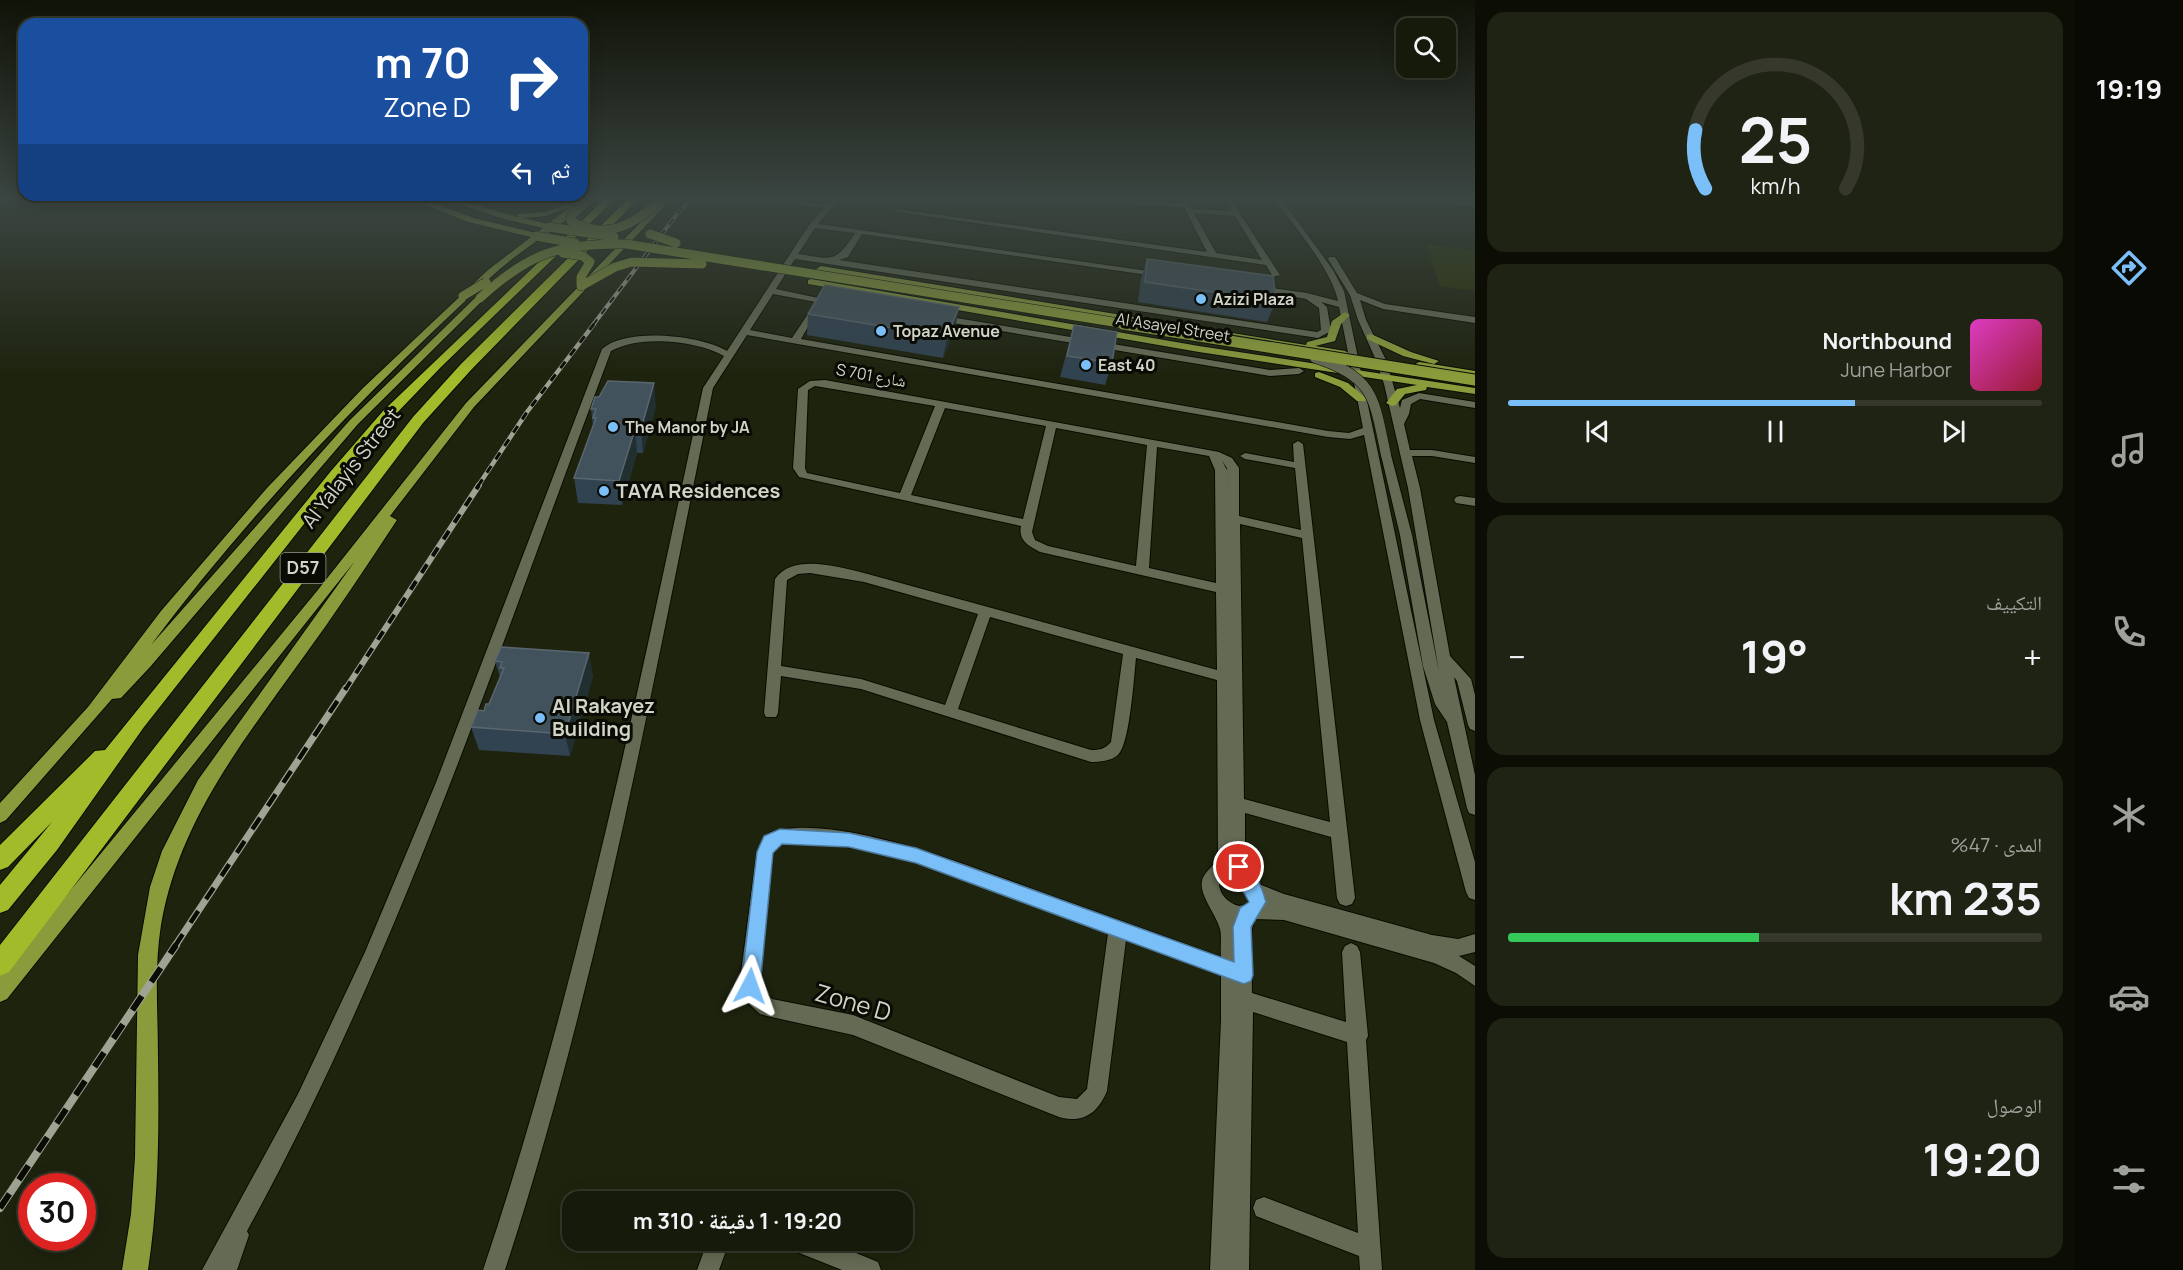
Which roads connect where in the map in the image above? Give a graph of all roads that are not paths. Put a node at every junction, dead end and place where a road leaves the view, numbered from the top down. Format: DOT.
graph roads {
  1 [pos="503,256"];
  2 [pos="511,256"];
  3 [pos="522,256"];
  4 [pos="539,256"];
  5 [pos="550,256"];
  6 [pos="576,256"];
  7 [pos="581,256"];
  8 [pos="611,256"];
  9 [pos="656,256"];
  10 [pos="708,256"];
  11 [pos="749,256"];
  12 [pos="794,256"];
  13 [pos="842,256"];
  14 [pos="846,256"];
  15 [pos="1033,256"];
  16 [pos="1215,256"];
  17 [pos="1263,256"];
  18 [pos="1319,256"];
  19 [pos="1330,256"];
  20 [pos="704,264"];
  21 [pos="1268,264"];
  22 [pos="825,265"];
  23 [pos="852,265"];
  24 [pos="491,272"];
  25 [pos="1276,275"];
  26 [pos="1169,276"];
  27 [pos="581,286"];
  28 [pos="1246,287"];
  29 [pos="770,291"];
  30 [pos="1340,291"];
  31 [pos="1292,293"];
  32 [pos="463,296"];
  33 [pos="1307,296"];
  34 [pos="1354,296"];
  35 [pos="820,300"];
  36 [pos="843,303"];
  37 [pos="1105,303"];
  38 [pos="1383,306"];
  39 [pos="1344,311"];
  40 [pos="1358,311"];
  41 [pos="926,316"];
  42 [pos="1475,320"];
  43 [pos="1154,322"];
  44 [pos="744,332"];
  45 [pos="1206,336"];
  46 [pos="1371,337"];
  47 [pos="795,341"];
  48 [pos="1289,344"];
  49 [pos="1199,349"];
  50 [pos="728,356"];
  51 [pos="1381,360"];
  52 [pos="1353,364"];
  53 [pos="1475,368"];
  54 [pos="1299,371"];
  55 [pos="1475,374"];
  56 [pos="1387,378"];
  57 [pos="1475,380"];
  58 [pos="1458,389"];
  59 [pos="1475,391"];
  60 [pos="1362,399"];
  61 [pos="1392,403"];
  62 [pos="941,404"];
  63 [pos="1475,405"];
  64 [pos="1052,424"];
  65 [pos="1398,425"];
  66 [pos="1369,429"];
  67 [pos="1152,443"];
  68 [pos="1298,444"];
  69 [pos="1403,447"];
  70 [pos="1245,456"];
  71 [pos="1475,460"];
  72 [pos="1300,466"];
  73 [pos="417,470"];
  74 [pos="904,498"];
  75 [pos="1460,500"];
  76 [pos="1475,502"];
  77 [pos="1227,518"];
  78 [pos="1028,524"];
  79 [pos="1308,535"];
  80 [pos="1142,572"];
  81 [pos="1227,591"];
  82 [pos="986,611"];
  83 [pos="1130,651"];
  84 [pos="1443,657"];
  85 [pos="774,670"];
  86 [pos="1229,678"];
  87 [pos="94,711"];
  88 [pos="950,712"];
  89 [pos="771,713"];
  90 [pos="137,722"];
  91 [pos="1455,724"];
  92 [pos="1475,725"];
  93 [pos="1236,804"];
  94 [pos="1475,808"];
  95 [pos="0,815"];
  96 [pos="1339,832"];
  97 [pos="0,860"];
  98 [pos="1219,873"];
  99 [pos="1250,885"];
  100 [pos="1475,892"];
  101 [pos="1346,898"];
  102 [pos="0,902"];
  103 [pos="1221,907"];
  104 [pos="1250,912"];
  105 [pos="1118,929"];
  106 [pos="1475,943"];
  107 [pos="1351,952"];
  108 [pos="0,964"];
  109 [pos="1238,973"];
  110 [pos="1475,977"];
  111 [pos="0,992"];
  112 [pos="1245,1000"];
  113 [pos="1358,1036"];
  114 [pos="1264,1208"];
  115 [pos="241,1220"];
  116 [pos="715,1251"];
  117 [pos="822,1251"];
  118 [pos="1370,1259"];
  119 [pos="135,1270"];
  120 [pos="213,1270"];
  121 [pos="226,1270"];
  122 [pos="494,1270"];
  123 [pos="708,1270"];
  124 [pos="870,1270"];
  125 [pos="1221,1270"];
  126 [pos="1238,1270"];
  1 -- 24 [label="main road"];
  2 -- 24 [label="main road"];
  3 -- 32 [label="main road, bridge"];
  4 -- 87 [label="main road, bridge"];
  5 -- 90 [label="highway, Al Yalayis Street / D57"];
  6 -- 108 [label="highway, Al Yalayis Street / D57"];
  7 -- 27 [label="main road, bridge"];
  8 -- 27 [label="main road, bridge"];
  9 -- 20 [label="main road, Al Asayel Street, bridge"];
  10 -- 45 [label="main road, bridge"];
  11 -- 22 [label="main road, Al Asayel Street"];
  12 -- 22 [label="street"];
  12 -- 29 [label="street"];
  13 -- 22 [label="street"];
  14 -- 23 [label="street"];
  15 -- 26 [label="street"];
  16 -- 21 [label="street"];
  17 -- 21 [label="street"];
  18 -- 30 [label="street"];
  19 -- 34 [label="street"];
  20 -- 27 [label="main road, bridge"];
  20 -- 49 [label="main road, Al Asayel Street"];
  21 -- 25 [label="street"];
  22 -- 23 [label="street"];
  22 -- 43 [label="main road, Al Asayel Street"];
  23 -- 37 [label="street"];
  24 -- 32 [label="main road, bridge"];
  27 -- 73 [label="main road"];
  28 -- 31 [label="street"];
  29 -- 35 [label="street"];
  29 -- 44 [label="street"];
  30 -- 31 [label="street"];
  30 -- 39 [label="street"];
  31 -- 33 [label="street"];
  32 -- 87 [label="main road"];
  33 -- 37 [label="street"];
  33 -- 39 [label="street"];
  34 -- 38 [label="street"];
  34 -- 40 [label="street"];
  35 -- 36 [label="street"];
  35 -- 47 [label="street"];
  37 -- 43 [label="main road"];
  38 -- 40 [label="street"];
  38 -- 42 [label="street"];
  39 -- 48 [label="main road"];
  39 -- 52 [label="street"];
  40 -- 46 [label="street"];
  41 -- 54 [label="street"];
  43 -- 48 [label="main road, Al Asayel Street"];
  44 -- 47 [label="street"];
  44 -- 50 [label="street"];
  45 -- 57 [label="main road, bridge"];
  45 -- 91 [label="street, bridge"];
  46 -- 51 [label="street"];
  46 -- 53 [label="main road"];
  47 -- 66 [label="street"];
  48 -- 52 [label="main road, Al Asayel Street"];
  49 -- 52 [label="main road, Al Asayel Street"];
  49 -- 54 [label="main road"];
  50 -- 115 [label="street"];
  50 -- 122 [label="street"];
  51 -- 52 [label="main road"];
  51 -- 55 [label="main road"];
  51 -- 56 [label="street"];
  52 -- 56 [label="main road, Al Asayel Street"];
  52 -- 60 [label="street"];
  54 -- 60 [label="main road"];
  56 -- 58 [label="main road, Al Asayel Street"];
  56 -- 61 [label="street"];
  58 -- 59 [label="main road, Al Asayel Street"];
  58 -- 61 [label="main road"];
  60 -- 66 [label="street"];
  61 -- 65 [label="street"];
  62 -- 64 [label="street, S 701 شارع"];
  62 -- 74 [label="street"];
  62 -- 74 [label="street, S 701 شارع"];
  63 -- 65 [label="street"];
  64 -- 67 [label="street, S 701 شارع"];
  64 -- 78 [label="street"];
  65 -- 69 [label="street"];
  66 -- 100 [label="street"];
  67 -- 77 [label="street, S 701 شارع"];
  67 -- 80 [label="street"];
  68 -- 72 [label="street"];
  69 -- 71 [label="street"];
  69 -- 84 [label="street"];
  70 -- 72 [label="street"];
  72 -- 79 [label="street"];
  73 -- 111 [label="main road"];
  73 -- 119 [label="main road"];
  74 -- 78 [label="street, S 701 شارع"];
  75 -- 76 [label="street"];
  77 -- 79 [label="street"];
  77 -- 81 [label="street"];
  78 -- 80 [label="street"];
  79 -- 96 [label="street"];
  80 -- 81 [label="street"];
  81 -- 86 [label="street"];
  82 -- 83 [label="street"];
  82 -- 85 [label="street"];
  82 -- 88 [label="street"];
  83 -- 86 [label="street"];
  83 -- 88 [label="street"];
  84 -- 91 [label="street"];
  84 -- 92 [label="street"];
  85 -- 88 [label="street"];
  85 -- 89 [label="street"];
  86 -- 93 [label="street"];
  86 -- 98 [label="street"];
  87 -- 95 [label="main road"];
  90 -- 97 [label="highway"];
  90 -- 102 [label="highway, Al Yalayis Street / D57"];
  91 -- 94 [label="street"];
  93 -- 96 [label="street"];
  93 -- 99 [label="street"];
  96 -- 101 [label="street"];
  98 -- 99 [label="street"];
  98 -- 103 [label="street"];
  99 -- 104 [label="street"];
  99 -- 106 [label="street"];
  103 -- 104 [label="street"];
  103 -- 109 [label="street"];
  104 -- 109 [label="street"];
  104 -- 110 [label="street"];
  105 -- 105 [label="street, Zone D"];
  105 -- 109 [label="street, Zone D"];
  107 -- 113 [label="street"];
  109 -- 112 [label="street"];
  109 -- 125 [label="street"];
  112 -- 113 [label="street"];
  112 -- 126 [label="street"];
  113 -- 118 [label="street"];
  114 -- 118 [label="street"];
  115 -- 120 [label="street"];
  115 -- 121 [label="street"];
  116 -- 123 [label="street"];
  117 -- 124 [label="street"];
}
